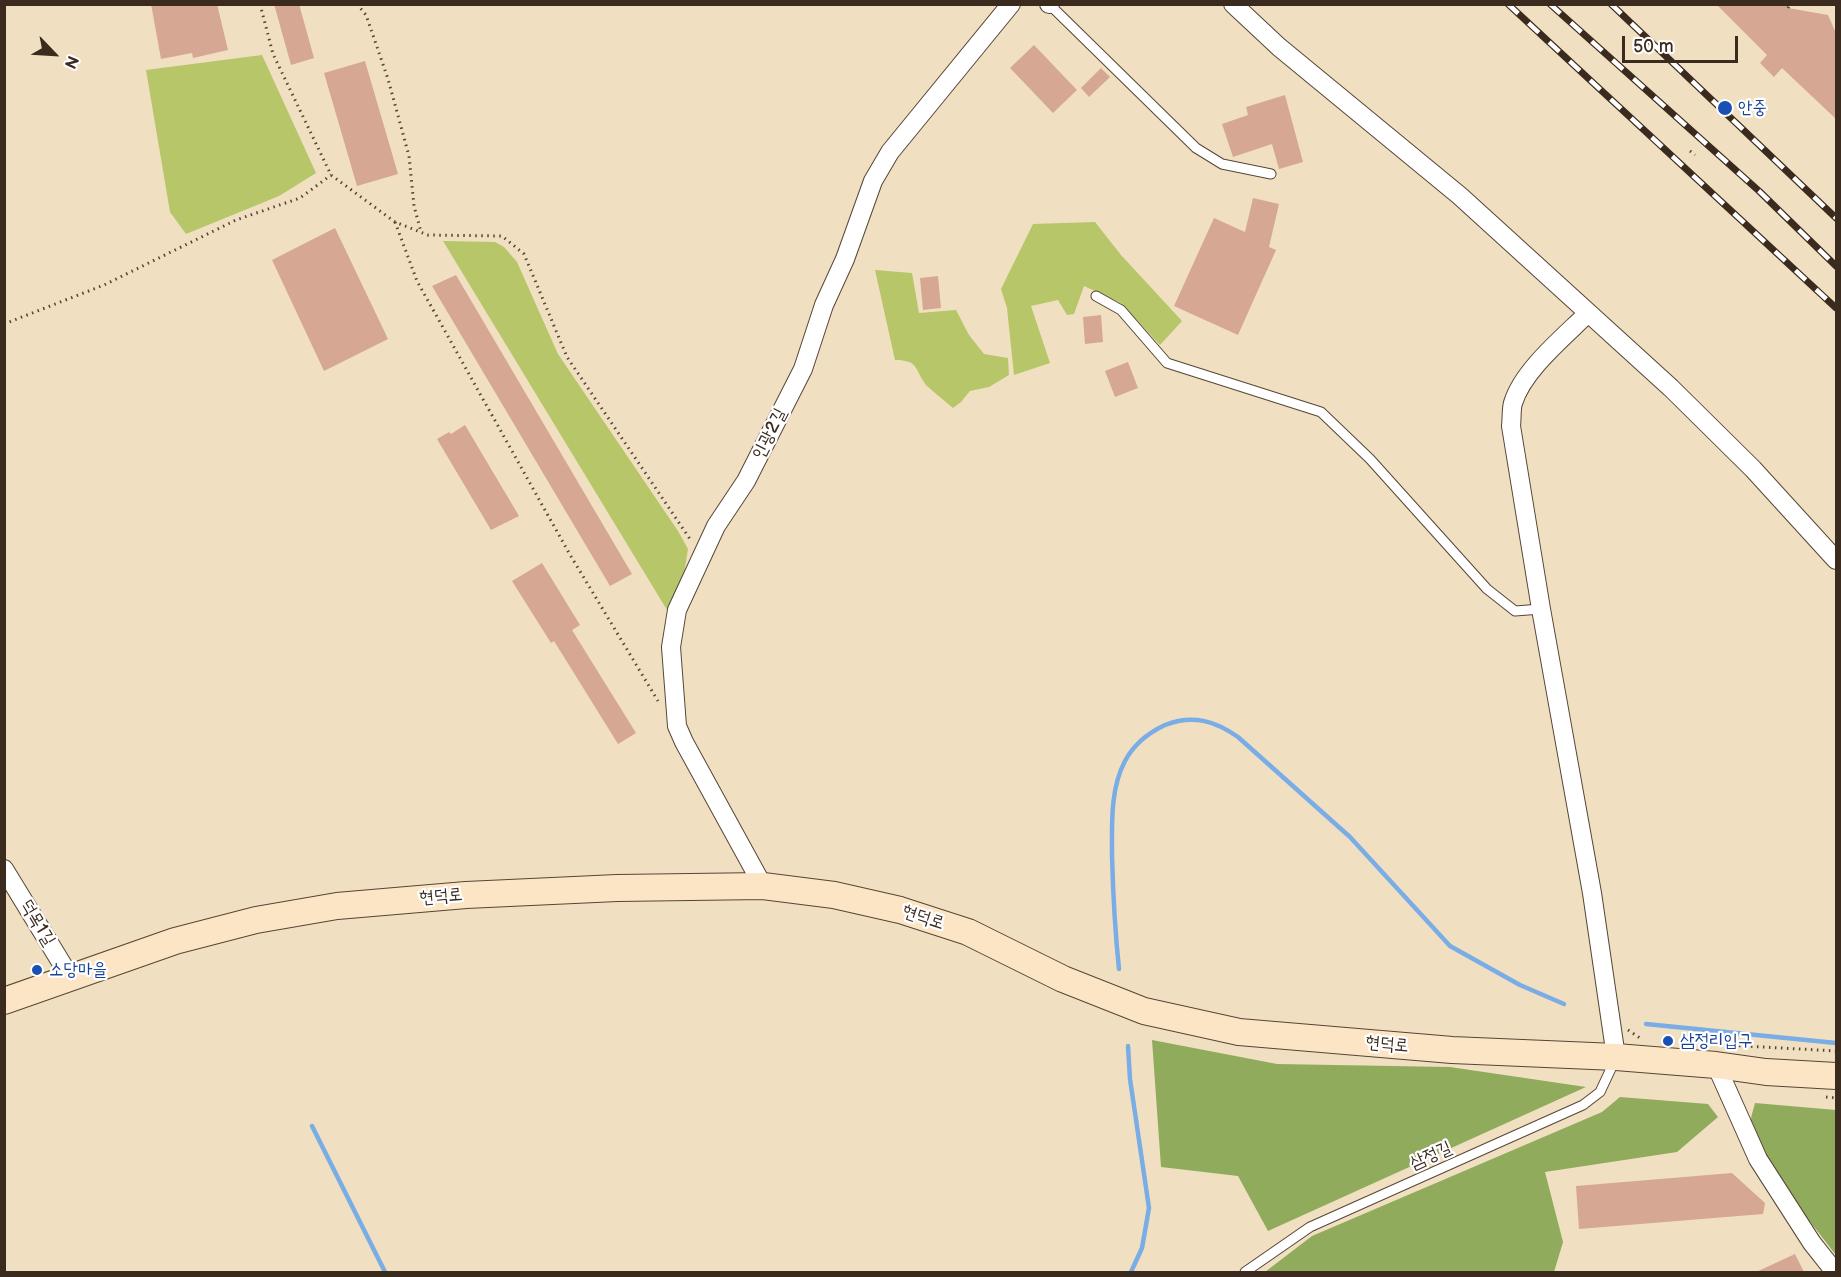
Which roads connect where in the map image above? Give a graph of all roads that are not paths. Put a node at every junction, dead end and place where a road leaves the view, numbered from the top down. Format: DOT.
graph roads {
  1 [pos="1011,4"];
  2 [pos="1233,4"];
  3 [pos="1050,5"];
  4 [pos="1271,174"];
  5 [pos="1096,296"];
  6 [pos="1588,313"];
  7 [pos="1836,560"];
  8 [pos="1541,609"];
  9 [pos="4,869"];
  10 [pos="763,886"];
  11 [pos="70,976"];
  12 [pos="4,1000"];
  13 [pos="1721,1055"];
  14 [pos="1616,1057"];
  15 [pos="1836,1076"];
  16 [pos="1245,1272"];
  17 [pos="1835,1272"];
  1 -- 10 [label="street, 인광2길"];
  2 -- 6 [label="street"];
  3 -- 4 [label="lane"];
  5 -- 8 [label="lane"];
  6 -- 7 [label="street"];
  6 -- 8 [label="street"];
  8 -- 14 [label="street"];
  9 -- 11 [label="street, 덕목1길"];
  10 -- 11 [label="main road, 현덕로"];
  10 -- 14 [label="main road, 현덕로"];
  11 -- 12 [label="main road, 현덕로"];
  13 -- 14 [label="main road, 현덕로"];
  13 -- 15 [label="main road, 현덕로"];
  13 -- 17 [label="street"];
  14 -- 16 [label="lane, 삼정길"];
}
